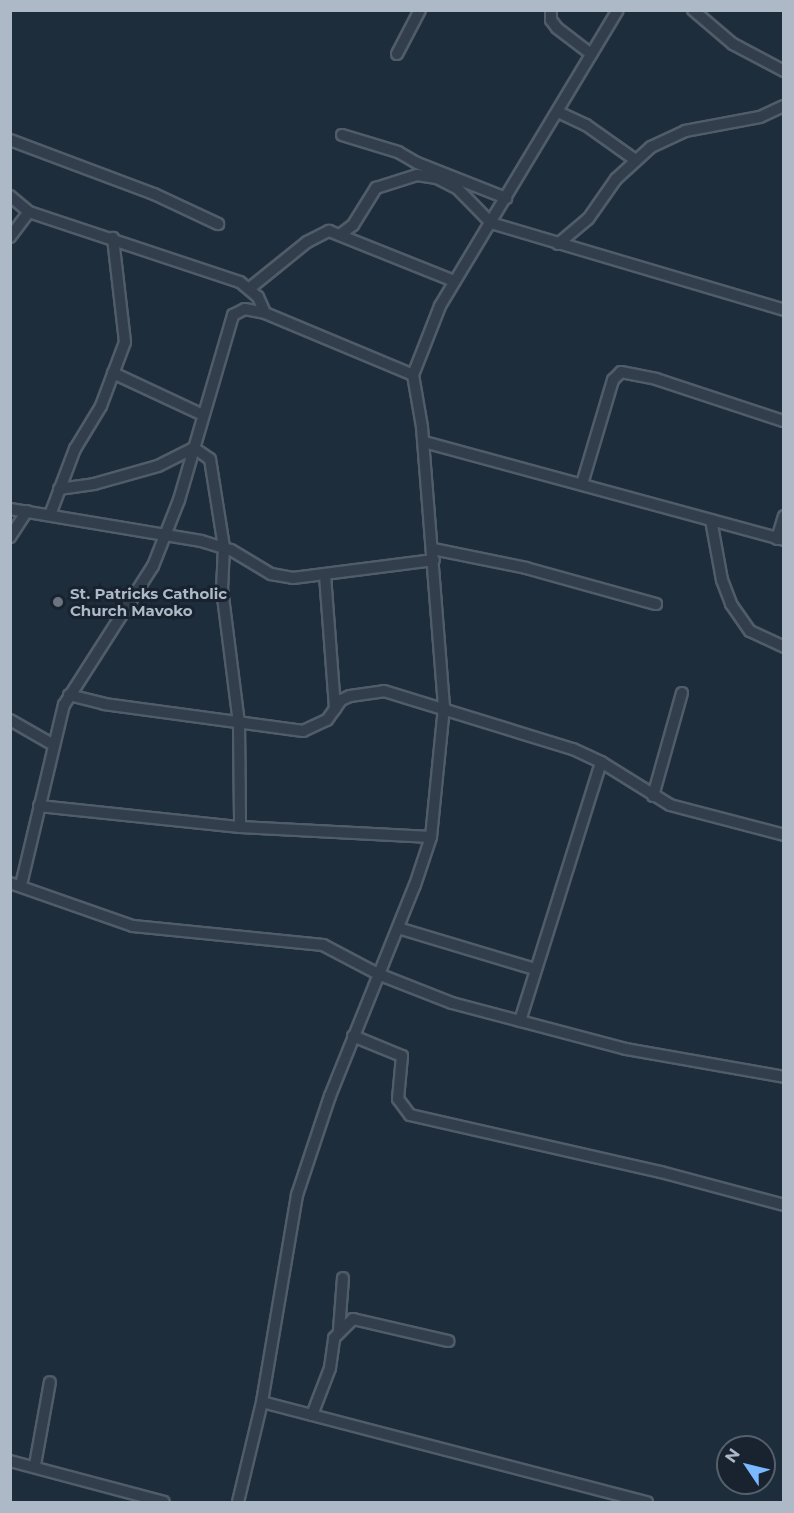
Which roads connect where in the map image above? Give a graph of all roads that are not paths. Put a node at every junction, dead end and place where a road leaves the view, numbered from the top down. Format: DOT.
graph roads {
  1 [pos="420,10"];
  2 [pos="551,10"];
  3 [pos="618,10"];
  4 [pos="693,10"];
  5 [pos="397,54"];
  6 [pos="591,54"];
  7 [pos="783,71"];
  8 [pos="783,106"];
  9 [pos="558,112"];
  10 [pos="342,135"];
  11 [pos="10,140"];
  12 [pos="634,159"];
  13 [pos="10,196"];
  14 [pos="506,198"];
  15 [pos="29,212"];
  16 [pos="491,223"];
  17 [pos="218,224"];
  18 [pos="340,234"];
  19 [pos="10,237"];
  20 [pos="113,238"];
  21 [pos="558,244"];
  22 [pos="454,281"];
  23 [pos="250,288"];
  24 [pos="783,310"];
  25 [pos="265,313"];
  26 [pos="113,373"];
  27 [pos="413,375"];
  28 [pos="783,408"];
  29 [pos="203,415"];
  30 [pos="783,421"];
  31 [pos="424,442"];
  32 [pos="194,448"];
  33 [pos="582,484"];
  34 [pos="59,489"];
  35 [pos="10,509"];
  36 [pos="27,511"];
  37 [pos="50,515"];
  38 [pos="783,516"];
  39 [pos="711,520"];
  40 [pos="162,534"];
  41 [pos="10,537"];
  42 [pos="780,539"];
  43 [pos="224,547"];
  44 [pos="433,549"];
  45 [pos="434,560"];
  46 [pos="325,575"];
  47 [pos="656,603"];
  48 [pos="783,646"];
  49 [pos="682,693"];
  50 [pos="69,695"];
  51 [pos="444,707"];
  52 [pos="335,709"];
  53 [pos="10,720"];
  54 [pos="239,723"];
  55 [pos="52,744"];
  56 [pos="601,762"];
  57 [pos="653,796"];
  58 [pos="39,806"];
  59 [pos="240,827"];
  60 [pos="783,835"];
  61 [pos="431,837"];
  62 [pos="16,884"];
  63 [pos="398,928"];
  64 [pos="535,969"];
  65 [pos="378,974"];
  66 [pos="519,1021"];
  67 [pos="353,1036"];
  68 [pos="783,1077"];
  69 [pos="783,1205"];
  70 [pos="343,1278"];
  71 [pos="339,1330"];
  72 [pos="448,1341"];
  73 [pos="50,1382"];
  74 [pos="262,1402"];
  75 [pos="312,1415"];
  76 [pos="10,1461"];
  77 [pos="35,1465"];
  78 [pos="164,1503"];
  79 [pos="238,1503"];
  80 [pos="647,1503"];
  1 -- 5 [label="street"];
  2 -- 6 [label="street"];
  3 -- 6 [label="street"];
  4 -- 7 [label="street"];
  6 -- 9 [label="street"];
  8 -- 12 [label="street"];
  9 -- 12 [label="street"];
  9 -- 14 [label="street"];
  10 -- 14 [label="street"];
  11 -- 17 [label="street"];
  12 -- 21 [label="street"];
  13 -- 15 [label="street"];
  14 -- 16 [label="street"];
  15 -- 19 [label="street"];
  15 -- 20 [label="street"];
  16 -- 18 [label="street"];
  16 -- 21 [label="street"];
  16 -- 22 [label="street"];
  18 -- 22 [label="street"];
  18 -- 23 [label="street"];
  20 -- 23 [label="street"];
  20 -- 26 [label="street"];
  21 -- 24 [label="street"];
  22 -- 27 [label="street"];
  23 -- 25 [label="street"];
  25 -- 27 [label="street"];
  25 -- 29 [label="street"];
  26 -- 29 [label="street"];
  26 -- 34 [label="street"];
  27 -- 31 [label="street"];
  28 -- 30 [label="street"];
  29 -- 32 [label="street"];
  30 -- 33 [label="street"];
  31 -- 33 [label="street"];
  31 -- 44 [label="street"];
  32 -- 34 [label="street"];
  32 -- 40 [label="street"];
  32 -- 43 [label="street"];
  33 -- 39 [label="street"];
  34 -- 37 [label="street"];
  35 -- 36 [label="street"];
  36 -- 37 [label="street"];
  36 -- 41 [label="street"];
  37 -- 40 [label="street"];
  38 -- 42 [label="street"];
  39 -- 42 [label="street"];
  39 -- 48 [label="street"];
  40 -- 43 [label="street"];
  40 -- 50 [label="street"];
  43 -- 46 [label="street"];
  43 -- 54 [label="street"];
  44 -- 45 [label="street"];
  44 -- 47 [label="street"];
  45 -- 46 [label="street"];
  45 -- 51 [label="street"];
  46 -- 52 [label="street"];
  49 -- 57 [label="street"];
  50 -- 54 [label="street"];
  50 -- 55 [label="street"];
  51 -- 52 [label="street"];
  51 -- 56 [label="street"];
  51 -- 61 [label="street"];
  52 -- 54 [label="street"];
  53 -- 55 [label="street"];
  54 -- 59 [label="street"];
  55 -- 58 [label="street"];
  56 -- 57 [label="street"];
  56 -- 64 [label="street"];
  57 -- 60 [label="street"];
  58 -- 59 [label="street"];
  58 -- 62 [label="street"];
  59 -- 61 [label="street"];
  61 -- 63 [label="street"];
  62 -- 65 [label="street"];
  63 -- 64 [label="street"];
  63 -- 65 [label="street"];
  64 -- 66 [label="street"];
  65 -- 66 [label="street"];
  65 -- 67 [label="street"];
  66 -- 68 [label="street"];
  67 -- 69 [label="street"];
  67 -- 74 [label="street"];
  70 -- 71 [label="street"];
  71 -- 72 [label="street"];
  71 -- 75 [label="street"];
  73 -- 77 [label="street"];
  74 -- 75 [label="street"];
  74 -- 79 [label="street"];
  75 -- 80 [label="street"];
  76 -- 77 [label="street"];
  77 -- 78 [label="street"];
}
